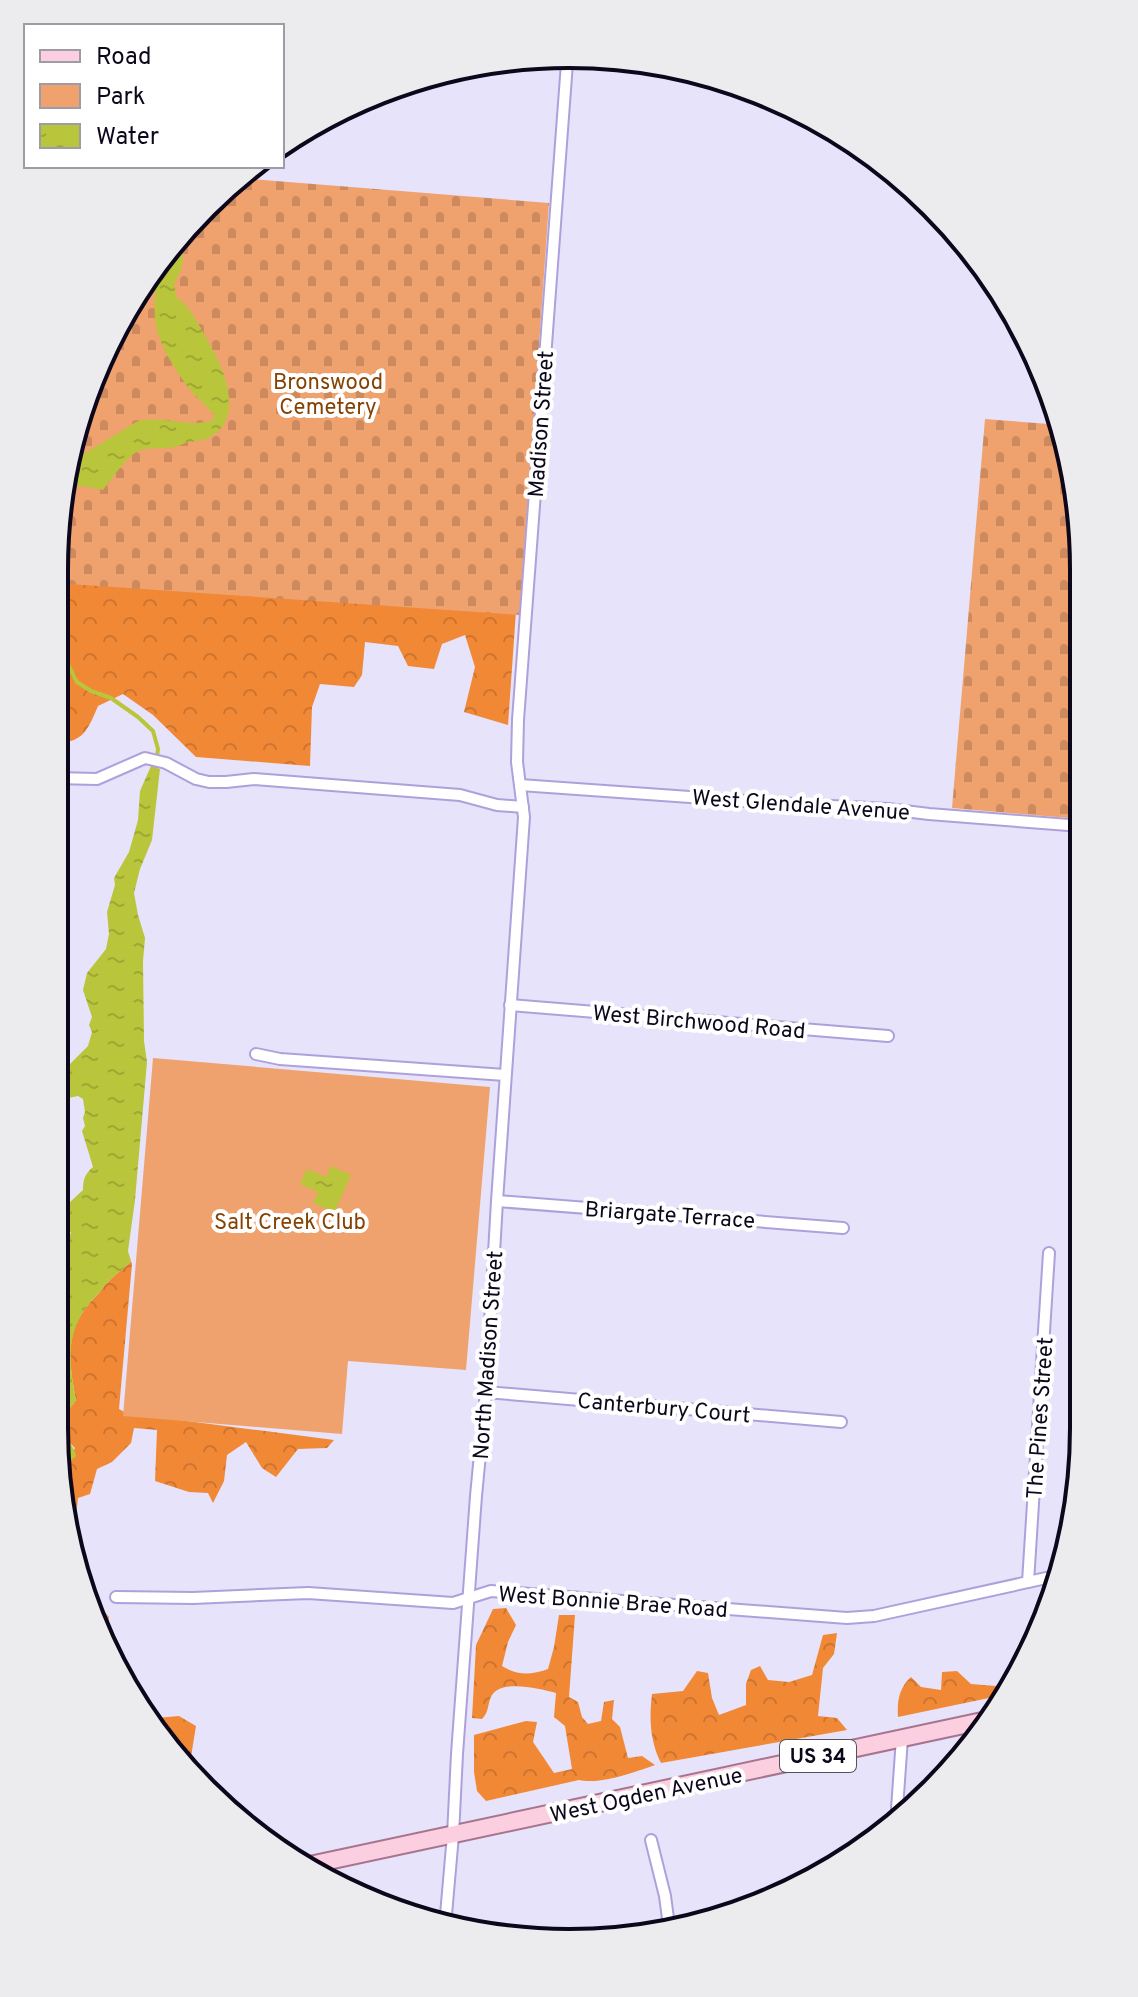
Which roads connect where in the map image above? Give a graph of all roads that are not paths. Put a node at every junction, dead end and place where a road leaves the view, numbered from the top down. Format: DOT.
graph roads {
  1 [pos="567,68"];
  2 [pos="68,778"];
  3 [pos="520,785"];
  4 [pos="523,807"];
  5 [pos="1070,825"];
  6 [pos="510,1005"];
  7 [pos="888,1036"];
  8 [pos="256,1054"];
  9 [pos="505,1075"];
  10 [pos="497,1201"];
  11 [pos="843,1228"];
  12 [pos="1049,1253"];
  13 [pos="486,1392"];
  14 [pos="841,1422"];
  15 [pos="1047,1578"];
  16 [pos="1028,1582"];
  17 [pos="116,1597"];
  18 [pos="469,1599"];
  19 [pos="974,1723"];
  20 [pos="902,1738"];
  21 [pos="897,1806"];
  22 [pos="453,1835"];
  23 [pos="651,1840"];
  24 [pos="320,1863"];
  25 [pos="446,1914"];
  26 [pos="668,1919"];
  1 -- 3 [label="street, Madison Street"];
  2 -- 4 [label="street"];
  3 -- 4 [label="street, North Madison Street"];
  3 -- 5 [label="street, West Glendale Avenue"];
  4 -- 6 [label="street, North Madison Street"];
  6 -- 7 [label="street, West Birchwood Road"];
  6 -- 9 [label="street, North Madison Street"];
  8 -- 9 [label="street"];
  9 -- 10 [label="street, North Madison Street"];
  10 -- 11 [label="street, Briargate Terrace"];
  10 -- 13 [label="street, North Madison Street"];
  12 -- 16 [label="street, The Pines Street"];
  13 -- 14 [label="street, Canterbury Court"];
  13 -- 18 [label="street, North Madison Street"];
  15 -- 16 [label="street, West Bonnie Brae Road"];
  16 -- 18 [label="street, West Bonnie Brae Road"];
  17 -- 18 [label="street, West Bonnie Brae Road"];
  18 -- 22 [label="street, North Madison Street"];
  19 -- 20 [label="main road, West Ogden Avenue / US 34"];
  20 -- 21 [label="street"];
  20 -- 22 [label="main road, West Ogden Avenue / US 34"];
  22 -- 24 [label="main road, West Ogden Avenue / US 34"];
  22 -- 25 [label="street, North Madison Street"];
  23 -- 26 [label="street"];
}
